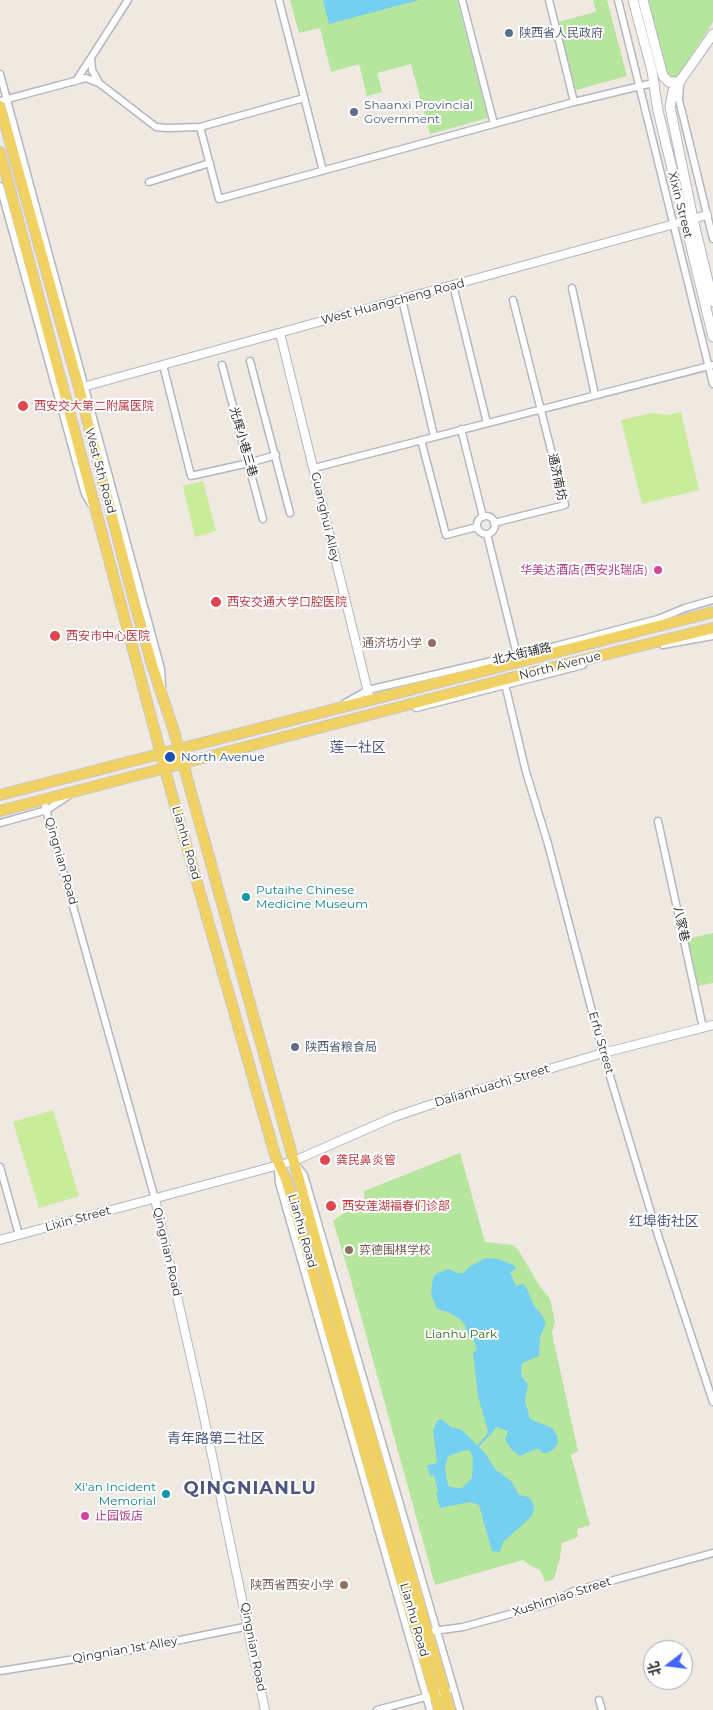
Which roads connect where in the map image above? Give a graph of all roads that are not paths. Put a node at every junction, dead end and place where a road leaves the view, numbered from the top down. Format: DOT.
graph roads {
  1 [pos="128,0"];
  2 [pos="279,0"];
  3 [pos="462,0"];
  4 [pos="549,0"];
  5 [pos="618,0"];
  6 [pos="633,0"];
  7 [pos="643,0"];
  8 [pos="713,34"];
  9 [pos="90,58"];
  10 [pos="656,70"];
  11 [pos="0,74"];
  12 [pos="76,81"];
  13 [pos="680,82"];
  14 [pos="99,83"];
  15 [pos="654,83"];
  16 [pos="639,86"];
  17 [pos="304,98"];
  18 [pos="2,102"];
  19 [pos="574,102"];
  20 [pos="658,111"];
  21 [pos="494,124"];
  22 [pos="200,127"];
  23 [pos="0,152"];
  24 [pos="210,163"];
  25 [pos="323,171"];
  26 [pos="149,182"];
  27 [pos="0,186"];
  28 [pos="707,215"];
  29 [pos="689,220"];
  30 [pos="673,224"];
  31 [pos="713,239"];
  32 [pos="453,285"];
  33 [pos="572,288"];
  34 [pos="402,299"];
  35 [pos="513,300"];
  36 [pos="713,302"];
  37 [pos="280,333"];
  38 [pos="713,337"];
  39 [pos="250,361"];
  40 [pos="163,364"];
  41 [pos="222,365"];
  42 [pos="711,366"];
  43 [pos="713,384"];
  44 [pos="82,387"];
  45 [pos="596,395"];
  46 [pos="541,409"];
  47 [pos="488,423"];
  48 [pos="461,429"];
  49 [pos="434,436"];
  50 [pos="421,440"];
  51 [pos="276,455"];
  52 [pos="249,463"];
  53 [pos="314,468"];
  54 [pos="98,513"];
  55 [pos="290,513"];
  56 [pos="483,517"];
  57 [pos="263,519"];
  58 [pos="494,524"];
  59 [pos="477,528"];
  60 [pos="487,534"];
  61 [pos="713,600"];
  62 [pos="713,612"];
  63 [pos="713,628"];
  64 [pos="713,636"];
  65 [pos="518,659"];
  66 [pos="505,682"];
  67 [pos="369,695"];
  68 [pos="179,748"];
  69 [pos="161,753"];
  70 [pos="183,763"];
  71 [pos="165,768"];
  72 [pos="0,795"];
  73 [pos="45,805"];
  74 [pos="0,811"];
  75 [pos="658,821"];
  76 [pos="0,823"];
  77 [pos="713,1025"];
  78 [pos="703,1028"];
  79 [pos="603,1053"];
  80 [pos="294,1161"];
  81 [pos="278,1165"];
  82 [pos="0,1167"];
  83 [pos="155,1199"];
  84 [pos="19,1235"];
  85 [pos="0,1240"];
  86 [pos="713,1402"];
  87 [pos="713,1553"];
  88 [pos="249,1626"];
  89 [pos="423,1634"];
  90 [pos="0,1671"];
  91 [pos="440,1694"];
  92 [pos="599,1700"];
  93 [pos="265,1710"];
  94 [pos="377,1710"];
  95 [pos="430,1710"];
  96 [pos="439,1710"];
  97 [pos="450,1710"];
  98 [pos="460,1710"];
  99 [pos="602,1710"];
  1 -- 9 [label="street"];
  2 -- 17 [label="street"];
  3 -- 21 [label="street"];
  4 -- 19 [label="street"];
  5 -- 16 [label="street"];
  6 -- 10 [label="main road"];
  7 -- 10 [label="main road"];
  8 -- 13 [label="main road, Xixin Street"];
  9 -- 12 [label="street"];
  9 -- 14 [label="street"];
  10 -- 13 [label="main road"];
  10 -- 15 [label="main road, Xixin Street"];
  10 -- 20 [label="main road"];
  11 -- 18 [label="street"];
  12 -- 14 [label="street"];
  12 -- 18 [label="street"];
  13 -- 28 [label="street"];
  13 -- 29 [label="main road, Xixin Street"];
  14 -- 22 [label="street"];
  15 -- 16 [label="street"];
  15 -- 20 [label="main road, Xixin Street"];
  16 -- 19 [label="street"];
  16 -- 30 [label="street"];
  17 -- 22 [label="street"];
  17 -- 25 [label="street"];
  18 -- 44 [label="main road, West 5th Road"];
  19 -- 21 [label="street"];
  20 -- 29 [label="main road, Xixin Street"];
  21 -- 25 [label="street"];
  22 -- 24 [label="street"];
  23 -- 54 [label="main road, West 5th Road"];
  24 -- 25 [label="street"];
  24 -- 26 [label="street"];
  27 -- 54 [label="street"];
  28 -- 29 [label="street, West Huangcheng Road"];
  28 -- 31 [label="street"];
  29 -- 30 [label="street, West Huangcheng Road"];
  29 -- 36 [label="main road, Xixin Street"];
  29 -- 38 [label="main road, Xixin Street"];
  30 -- 32 [label="street, West Huangcheng Road"];
  30 -- 42 [label="street"];
  32 -- 34 [label="street, West Huangcheng Road"];
  32 -- 47 [label="street"];
  33 -- 45 [label="street"];
  34 -- 37 [label="street, West Huangcheng Road"];
  34 -- 49 [label="street"];
  35 -- 46 [label="street"];
  37 -- 40 [label="street, West Huangcheng Road"];
  37 -- 53 [label="street, Guanghui Alley"];
  39 -- 51 [label="street"];
  40 -- 44 [label="street, West Huangcheng Road"];
  40 -- 52 [label="street"];
  41 -- 52 [label="street, 光辉小巷三巷"];
  42 -- 43 [label="street"];
  42 -- 45 [label="street"];
  44 -- 68 [label="main road, West 5th Road"];
  45 -- 46 [label="street"];
  46 -- 47 [label="street"];
  46 -- 58 [label="street, 通济南坊"];
  47 -- 48 [label="street"];
  48 -- 49 [label="street"];
  48 -- 56 [label="street"];
  49 -- 50 [label="street"];
  50 -- 53 [label="street"];
  50 -- 59 [label="street"];
  51 -- 52 [label="street"];
  51 -- 55 [label="street"];
  52 -- 57 [label="street, 光辉小巷三巷"];
  53 -- 67 [label="street, Guanghui Alley"];
  54 -- 69 [label="main road, West 5th Road"];
  56 -- 58 [label="street"];
  56 -- 59 [label="street"];
  58 -- 60 [label="street"];
  59 -- 60 [label="street"];
  60 -- 65 [label="street"];
  61 -- 65 [label="street, 北大街辅路"];
  62 -- 65 [label="main road, North Avenue"];
  63 -- 66 [label="main road, North Avenue"];
  64 -- 66 [label="street, 北大街辅路"];
  65 -- 67 [label="main road, North Avenue"];
  66 -- 70 [label="main road, North Avenue"];
  66 -- 79 [label="street, Erfu Street"];
  67 -- 68 [label="main road, North Avenue"];
  68 -- 69 [label="main road, North Avenue"];
  68 -- 70 [label="main road, Lianhu Road"];
  69 -- 71 [label="main road, Lianhu Road"];
  69 -- 72 [label="main road, North Avenue"];
  70 -- 71 [label="main road, North Avenue"];
  70 -- 80 [label="main road, Lianhu Road"];
  71 -- 73 [label="main road, North Avenue"];
  71 -- 81 [label="main road, Lianhu Road"];
  73 -- 74 [label="main road, North Avenue"];
  73 -- 76 [label="street"];
  73 -- 83 [label="street, Qingnian Road"];
  75 -- 78 [label="street, 八家巷"];
  77 -- 78 [label="street, Dalianhuachi Street"];
  78 -- 79 [label="street, Dalianhuachi Street"];
  79 -- 80 [label="street, Dalianhuachi Street"];
  79 -- 86 [label="street, Erfu Street"];
  80 -- 81 [label="street, Dalianhuachi Street"];
  80 -- 89 [label="main road, Lianhu Road"];
  81 -- 83 [label="street, Lixin Street"];
  81 -- 89 [label="main road, Lianhu Road"];
  82 -- 84 [label="street"];
  83 -- 84 [label="street, Lixin Street"];
  83 -- 88 [label="street, Qingnian Road"];
  84 -- 85 [label="street, Lixin Street"];
  87 -- 89 [label="street, Xushimiao Street"];
  88 -- 90 [label="street, Qingnian 1st Alley"];
  88 -- 93 [label="street, Qingnian Road"];
  89 -- 91 [label="main road, Lianhu Road"];
  89 -- 91 [label="street"];
  91 -- 94 [label="street"];
  91 -- 95 [label="street"];
  91 -- 96 [label="main road, Lianhu Road"];
  91 -- 97 [label="main road, Lianhu Road"];
  91 -- 98 [label="street"];
  92 -- 99 [label="street"];
}
